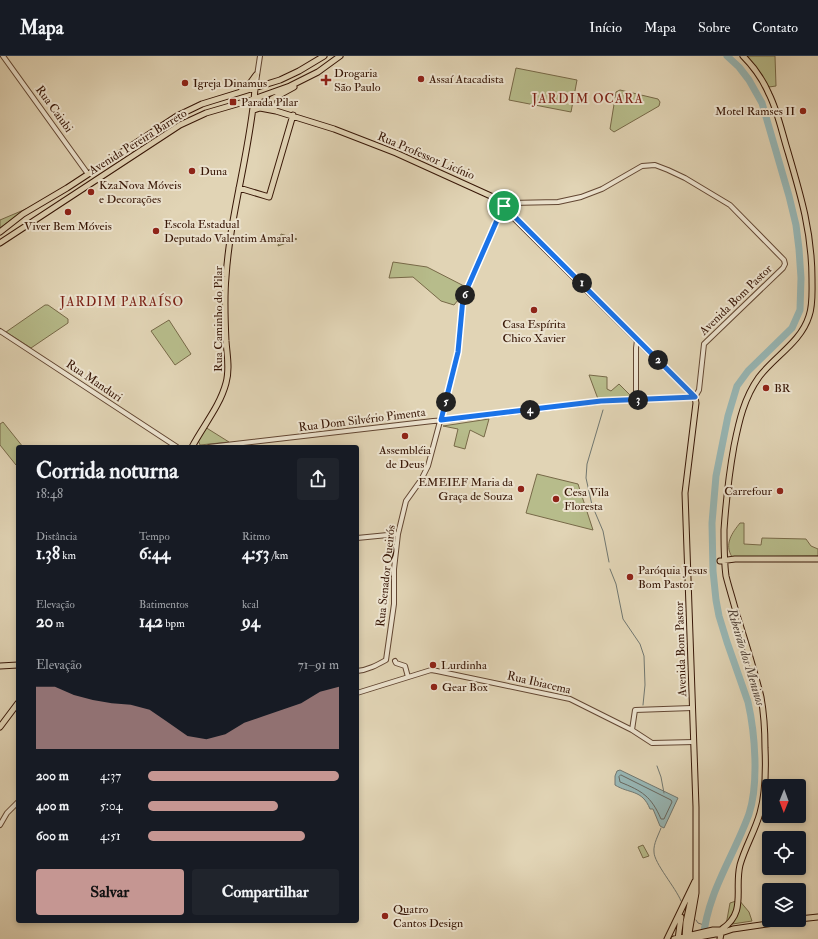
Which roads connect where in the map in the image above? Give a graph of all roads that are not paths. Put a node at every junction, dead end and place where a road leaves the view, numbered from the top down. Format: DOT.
graph roads {
  1 [pos="3,56"];
  2 [pos="260,56"];
  3 [pos="324,56"];
  4 [pos="340,56"];
  5 [pos="743,56"];
  6 [pos="256,75"];
  7 [pos="305,79"];
  8 [pos="255,89"];
  9 [pos="236,94"];
  10 [pos="257,98"];
  11 [pos="254,110"];
  12 [pos="270,110"];
  13 [pos="276,111"];
  14 [pos="293,115"];
  15 [pos="88,174"];
  16 [pos="239,188"];
  17 [pos="504,206"];
  18 [pos="0,232"];
  19 [pos="0,243"];
  20 [pos="0,331"];
  21 [pos="638,340"];
  22 [pos="695,397"];
  23 [pos="636,400"];
  24 [pos="441,420"];
  25 [pos="196,438"];
  26 [pos="174,445"];
  27 [pos="193,445"];
  28 [pos="195,445"];
  29 [pos="226,445"];
  30 [pos="398,534"];
  31 [pos="359,538"];
  32 [pos="818,559"];
  33 [pos="726,560"];
  34 [pos="720,561"];
  35 [pos="395,661"];
  36 [pos="16,665"];
  37 [pos="0,666"];
  38 [pos="359,671"];
  39 [pos="408,677"];
  40 [pos="359,692"];
  41 [pos="16,706"];
  42 [pos="692,708"];
  43 [pos="0,727"];
  44 [pos="632,730"];
  45 [pos="694,742"];
  46 [pos="16,804"];
  47 [pos="0,825"];
  48 [pos="696,880"];
  49 [pos="683,908"];
  50 [pos="818,917"];
  51 [pos="806,918"];
  52 [pos="762,925"];
  53 [pos="718,932"];
  54 [pos="687,938"];
  55 [pos="667,939"];
  56 [pos="677,939"];
  57 [pos="720,939"];
  1 -- 15 [label="street, Rua Caiubi"];
  2 -- 6 [label="street"];
  3 -- 8 [label="main road, Avenida Pereira Barreto"];
  4 -- 7 [label="main road, Avenida Pereira Barreto"];
  5 -- 33 [label="main road"];
  6 -- 8 [label="street"];
  6 -- 9 [label="main road"];
  7 -- 10 [label="main road, Avenida Pereira Barreto"];
  7 -- 13 [label="main road"];
  8 -- 9 [label="main road, Avenida Pereira Barreto"];
  8 -- 10 [label="main road, Rua Caminho do Pilar"];
  9 -- 15 [label="main road, Avenida Pereira Barreto"];
  10 -- 11 [label="main road, Rua Caminho do Pilar"];
  10 -- 12 [label="main road"];
  10 -- 19 [label="main road, Avenida Pereira Barreto"];
  11 -- 12 [label="main road, Rua Professor Licínio"];
  11 -- 16 [label="main road, Rua Caminho do Pilar"];
  12 -- 13 [label="main road, Rua Professor Licínio"];
  13 -- 14 [label="main road, Rua Professor Licínio"];
  14 -- 16 [label="main road"];
  14 -- 17 [label="main road, Rua Professor Licínio"];
  15 -- 18 [label="main road, Avenida Pereira Barreto"];
  16 -- 25 [label="main road, Rua Caminho do Pilar"];
  17 -- 21 [label="main road, Rua Professor Licínio"];
  17 -- 22 [label="street, Avenida Bom Pastor"];
  17 -- 24 [label="street, Rua Senador Queirós"];
  20 -- 26 [label="street, Rua Manduri"];
  21 -- 22 [label="main road, Rua Professor Licínio"];
  21 -- 23 [label="street"];
  22 -- 23 [label="street, Rua Dom Silvério Pimenta"];
  22 -- 42 [label="main road, Avenida Bom Pastor"];
  23 -- 24 [label="street, Rua Dom Silvério Pimenta"];
  24 -- 29 [label="street, Rua Dom Silvério Pimenta"];
  24 -- 30 [label="street, Rua Senador Queirós"];
  25 -- 27 [label="main road, Rua Caminho do Pilar"];
  25 -- 28 [label="main road, Rua Caminho do Pilar"];
  30 -- 31 [label="street"];
  30 -- 38 [label="street, Rua Senador Queirós"];
  32 -- 33 [label="main road"];
  33 -- 34 [label="main road"];
  33 -- 53 [label="main road"];
  35 -- 39 [label="street"];
  36 -- 37 [label="main road"];
  39 -- 40 [label="street"];
  39 -- 44 [label="street, Rua Ibiacema"];
  41 -- 43 [label="main road"];
  42 -- 44 [label="street"];
  42 -- 45 [label="main road, Avenida Bom Pastor"];
  44 -- 45 [label="street, Rua Ibiacema"];
  45 -- 48 [label="main road, Avenida Bom Pastor"];
  46 -- 47 [label="street"];
  48 -- 49 [label="main road, Avenida Bom Pastor"];
  48 -- 54 [label="main road, Avenida Bom Pastor"];
  49 -- 55 [label="main road, Avenida Bom Pastor"];
  49 -- 56 [label="main road, Avenida Bom Pastor"];
  50 -- 51 [label="main road"];
  52 -- 53 [label="main road"];
  53 -- 54 [label="main road"];
  53 -- 57 [label="main road"];
  54 -- 56 [label="main road"];
}
